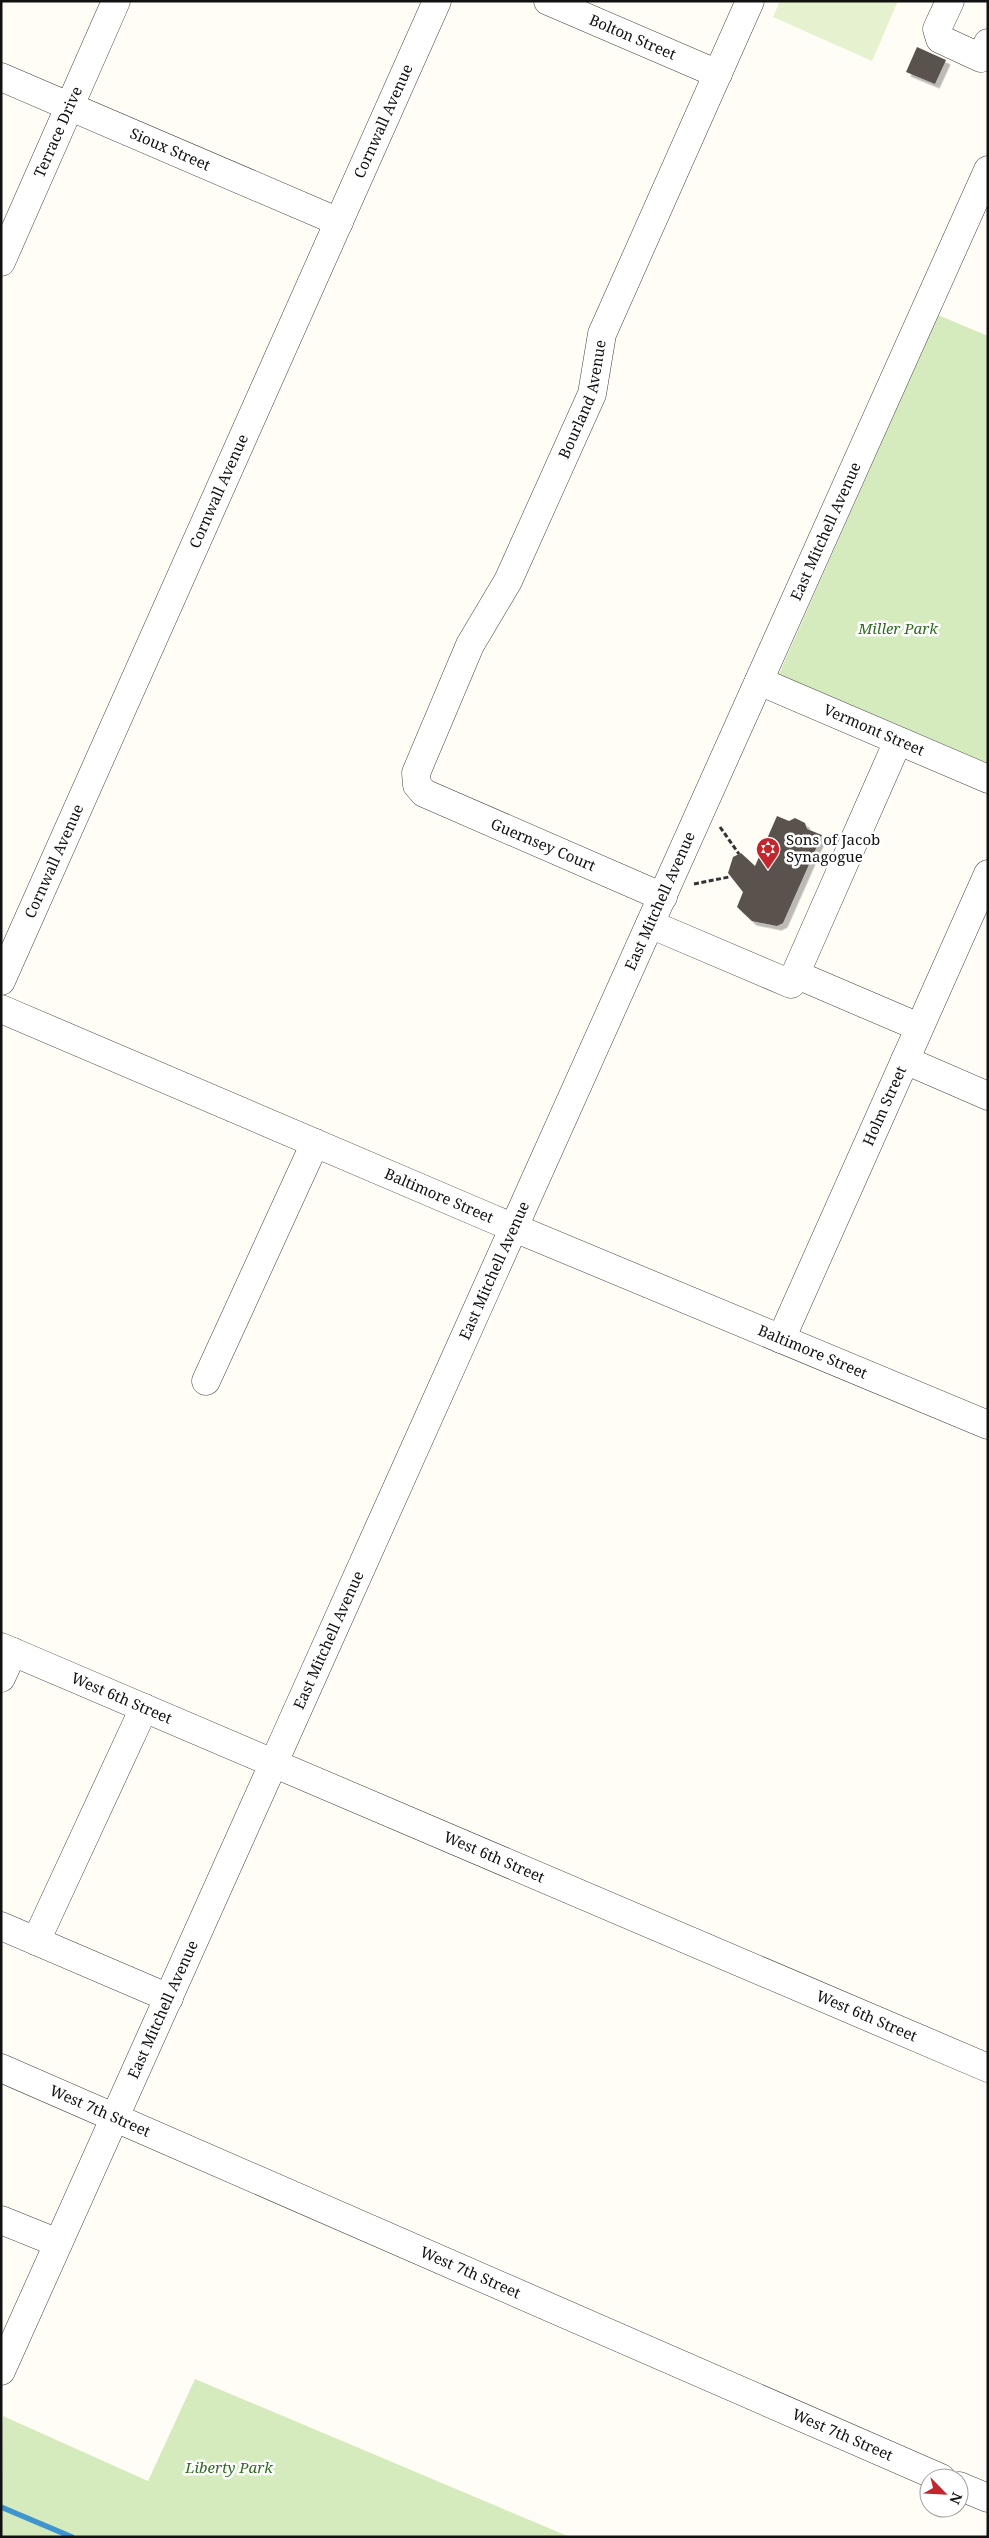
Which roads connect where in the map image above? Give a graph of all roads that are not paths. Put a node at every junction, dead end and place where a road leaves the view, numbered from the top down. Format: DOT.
graph roads {
  1 [pos="116,1"];
  2 [pos="437,1"];
  3 [pos="548,1"];
  4 [pos="750,1"];
  5 [pos="950,1"];
  6 [pos="986,57"];
  7 [pos="718,74"];
  8 [pos="1,77"];
  9 [pos="69,106"];
  10 [pos="988,170"];
  11 [pos="339,222"];
  12 [pos="1,262"];
  13 [pos="759,681"];
  14 [pos="898,741"];
  15 [pos="988,779"];
  16 [pos="424,793"];
  17 [pos="988,874"];
  18 [pos="663,897"];
  19 [pos="650,924"];
  20 [pos="795,974"];
  21 [pos="1,981"];
  22 [pos="1,1009"];
  23 [pos="919,1027"];
  24 [pos="905,1060"];
  25 [pos="988,1096"];
  26 [pos="315,1142"];
  27 [pos="514,1228"];
  28 [pos="781,1338"];
  29 [pos="206,1380"];
  30 [pos="988,1425"];
  31 [pos="7,1649"];
  32 [pos="1,1678"];
  33 [pos="144,1708"];
  34 [pos="274,1763"];
  35 [pos="1,1926"];
  36 [pos="36,1941"];
  37 [pos="169,1998"];
  38 [pos="1,2068"];
  39 [pos="988,2068"];
  40 [pos="116,2116"];
  41 [pos="1,2220"];
  42 [pos="58,2243"];
  43 [pos="1,2371"];
  44 [pos="919,2468"];
  45 [pos="969,2490"];
  46 [pos="988,2498"];
  1 -- 9 [label="street, Terrace Drive"];
  2 -- 11 [label="street, Cornwall Avenue"];
  3 -- 7 [label="street, Bolton Street"];
  4 -- 7 [label="street, Bourland Avenue"];
  5 -- 6 [label="street"];
  7 -- 16 [label="street, Bourland Avenue"];
  8 -- 9 [label="street, Sioux Street"];
  9 -- 11 [label="street, Sioux Street"];
  9 -- 12 [label="street, Terrace Drive"];
  10 -- 13 [label="street, East Mitchell Avenue"];
  11 -- 21 [label="street, Cornwall Avenue"];
  13 -- 14 [label="street, Vermont Street"];
  13 -- 18 [label="street, East Mitchell Avenue"];
  14 -- 15 [label="street, Vermont Street"];
  14 -- 20 [label="street"];
  16 -- 18 [label="street, Guernsey Court"];
  17 -- 23 [label="street, Holm Street"];
  18 -- 19 [label="street, East Mitchell Avenue"];
  19 -- 20 [label="street"];
  19 -- 27 [label="street, East Mitchell Avenue"];
  20 -- 23 [label="street"];
  22 -- 26 [label="street, Baltimore Street"];
  23 -- 24 [label="street, Holm Street"];
  24 -- 25 [label="street"];
  24 -- 28 [label="street, Holm Street"];
  26 -- 27 [label="street, Baltimore Street"];
  26 -- 29 [label="street"];
  27 -- 28 [label="street, Baltimore Street"];
  27 -- 34 [label="street, East Mitchell Avenue"];
  28 -- 30 [label="street, Baltimore Street"];
  31 -- 32 [label="street"];
  31 -- 33 [label="street, West 6th Street"];
  33 -- 34 [label="street, West 6th Street"];
  33 -- 36 [label="street"];
  34 -- 37 [label="street, East Mitchell Avenue"];
  34 -- 39 [label="street, West 6th Street"];
  35 -- 36 [label="street"];
  36 -- 37 [label="street"];
  37 -- 40 [label="street, East Mitchell Avenue"];
  38 -- 40 [label="street, West 7th Street"];
  40 -- 42 [label="street, East Mitchell Avenue"];
  40 -- 44 [label="street, West 7th Street"];
  41 -- 42 [label="street"];
  42 -- 43 [label="street, East Mitchell Avenue"];
  45 -- 46 [label="street"];
}
